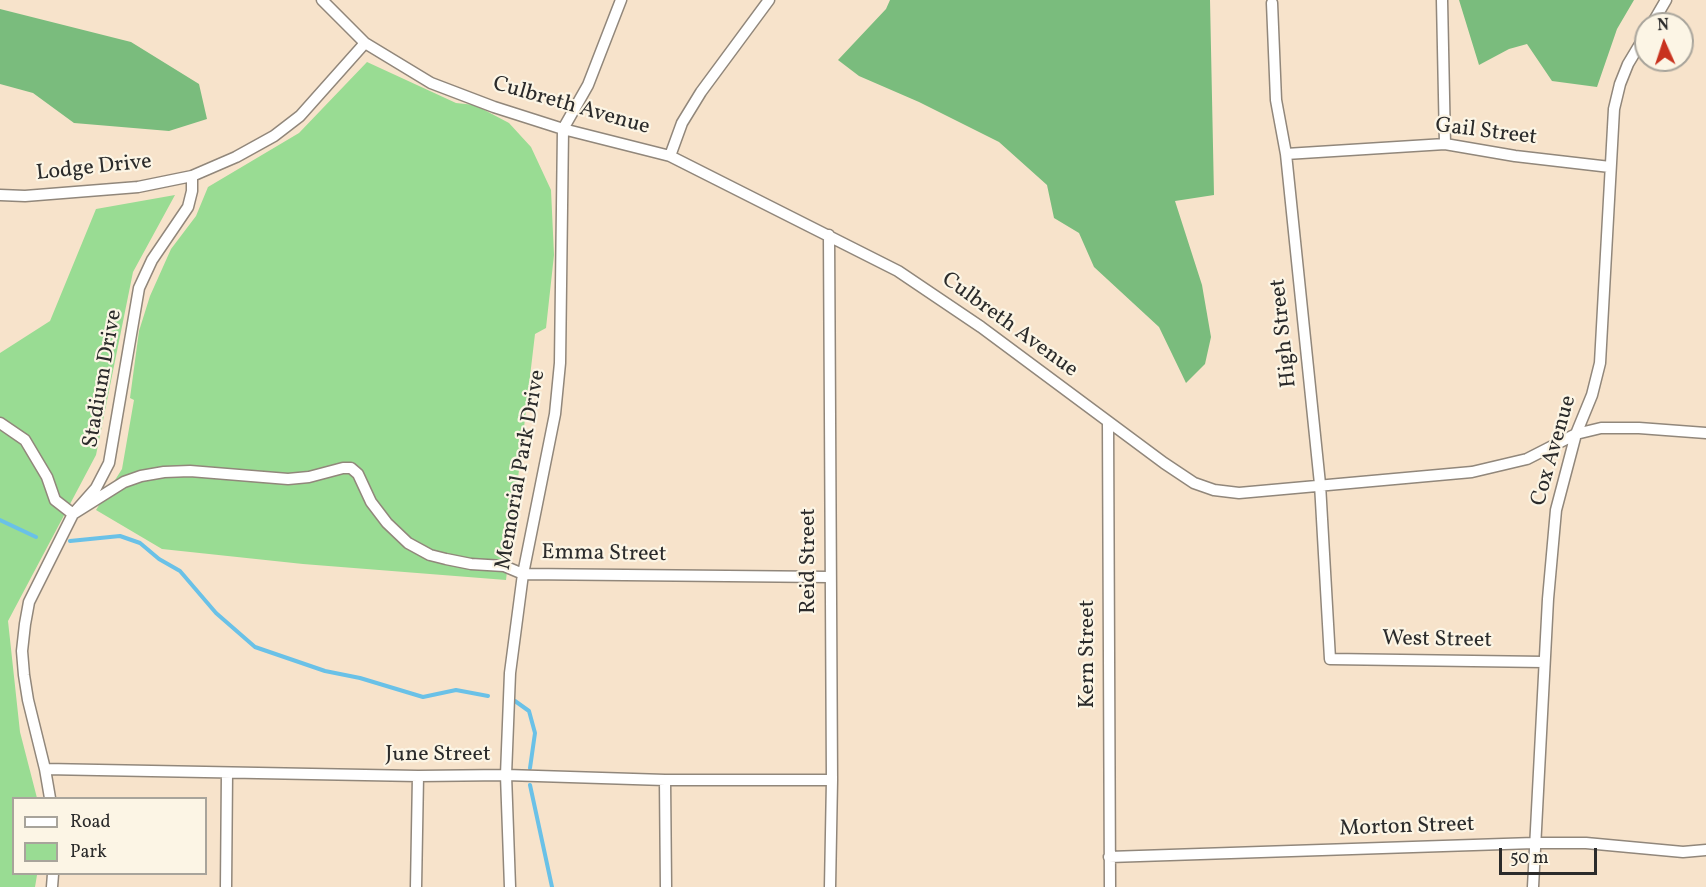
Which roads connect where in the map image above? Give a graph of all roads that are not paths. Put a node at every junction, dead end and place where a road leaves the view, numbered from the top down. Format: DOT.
graph roads {
  1 [pos="322,0"];
  2 [pos="621,0"];
  3 [pos="769,0"];
  4 [pos="1442,0"];
  5 [pos="1272,3"];
  6 [pos="365,43"];
  7 [pos="1634,54"];
  8 [pos="563,129"];
  9 [pos="1445,144"];
  10 [pos="1286,154"];
  11 [pos="670,156"];
  12 [pos="1611,167"];
  13 [pos="192,176"];
  14 [pos="0,195"];
  15 [pos="829,234"];
  16 [pos="1108,422"];
  17 [pos="0,423"];
  18 [pos="1706,433"];
  19 [pos="1576,434"];
  20 [pos="1320,484"];
  21 [pos="73,514"];
  22 [pos="523,574"];
  23 [pos="830,577"];
  24 [pos="1330,659"];
  25 [pos="1544,662"];
  26 [pos="45,769"];
  27 [pos="227,773"];
  28 [pos="506,775"];
  29 [pos="418,776"];
  30 [pos="665,780"];
  31 [pos="832,780"];
  32 [pos="50,797"];
  33 [pos="1534,843"];
  34 [pos="1706,850"];
  35 [pos="1109,857"];
  36 [pos="226,887"];
  37 [pos="416,887"];
  38 [pos="510,887"];
  39 [pos="666,887"];
  40 [pos="830,887"];
  41 [pos="1110,887"];
  42 [pos="1533,887"];
  1 -- 6 [label="street, Culbreth Avenue"];
  2 -- 8 [label="street, Memorial Park Drive"];
  3 -- 11 [label="street"];
  4 -- 9 [label="street"];
  5 -- 10 [label="street, High Street"];
  6 -- 8 [label="street, Culbreth Avenue"];
  6 -- 13 [label="street"];
  7 -- 12 [label="street, Cox Avenue"];
  8 -- 11 [label="street, Culbreth Avenue"];
  8 -- 22 [label="street, Memorial Park Drive"];
  9 -- 10 [label="street, Gail Street"];
  9 -- 12 [label="street, Gail Street"];
  10 -- 20 [label="street, High Street"];
  11 -- 15 [label="street, Culbreth Avenue"];
  12 -- 19 [label="street, Cox Avenue"];
  13 -- 14 [label="street, Lodge Drive"];
  13 -- 21 [label="street, Stadium Drive"];
  15 -- 16 [label="street, Culbreth Avenue"];
  15 -- 23 [label="street, Reid Street"];
  16 -- 20 [label="street, Culbreth Avenue"];
  16 -- 35 [label="street, Kern Street"];
  17 -- 21 [label="street"];
  18 -- 19 [label="street, Culbreth Avenue"];
  19 -- 20 [label="street, Culbreth Avenue"];
  19 -- 25 [label="street, Cox Avenue"];
  20 -- 24 [label="street, High Street"];
  21 -- 22 [label="street, Emma Street"];
  21 -- 26 [label="street, Stadium Drive"];
  22 -- 23 [label="street, Emma Street"];
  22 -- 28 [label="street, Memorial Park Drive"];
  23 -- 31 [label="street, Reid Street"];
  24 -- 25 [label="street, West Street"];
  25 -- 33 [label="street, Cox Avenue"];
  26 -- 27 [label="street, June Street"];
  26 -- 32 [label="street, Stadium Drive"];
  27 -- 29 [label="street, June Street"];
  27 -- 36 [label="street"];
  28 -- 29 [label="street, June Street"];
  28 -- 30 [label="street, June Street"];
  28 -- 38 [label="street, Memorial Park Drive"];
  29 -- 37 [label="street"];
  30 -- 31 [label="street, June Street"];
  30 -- 39 [label="street"];
  31 -- 40 [label="street, Reid Street"];
  33 -- 34 [label="street, Morton Street"];
  33 -- 35 [label="street, Morton Street"];
  33 -- 42 [label="street, Cox Avenue"];
  35 -- 41 [label="street, Kern Street"];
}
